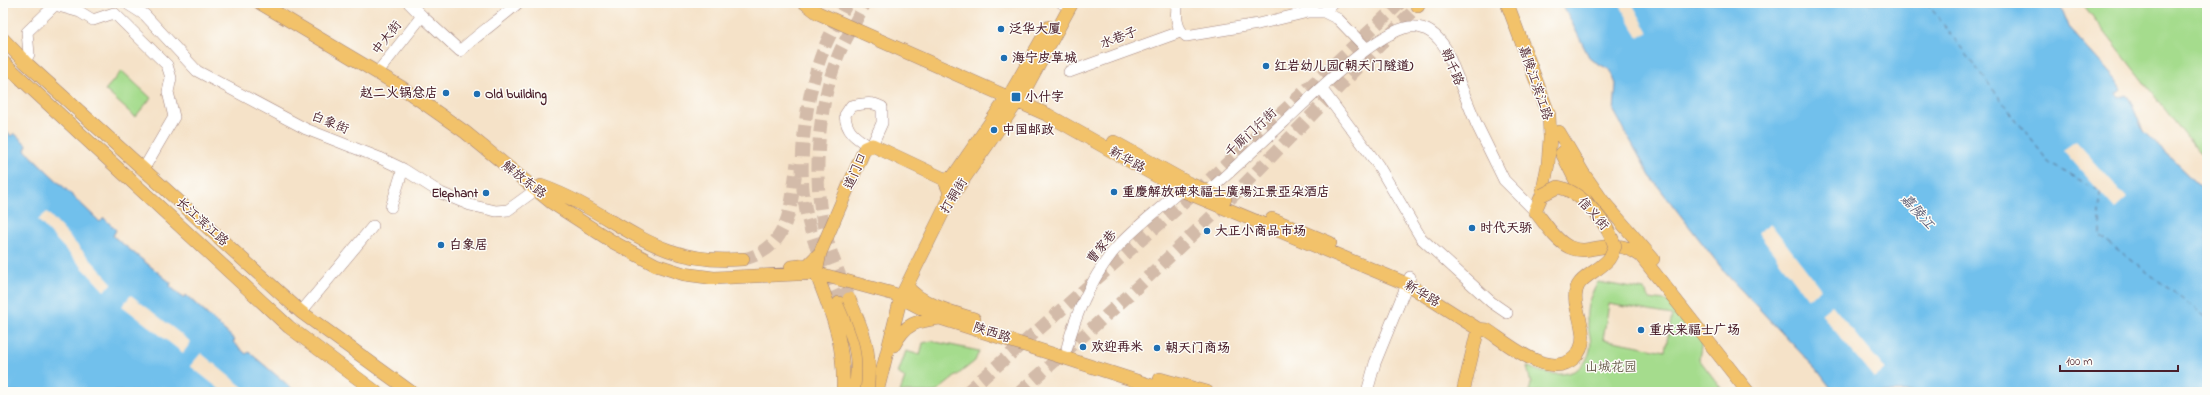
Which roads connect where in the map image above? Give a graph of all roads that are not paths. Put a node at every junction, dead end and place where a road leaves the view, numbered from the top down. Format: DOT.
graph roads {
  1 [pos="126,3"];
  2 [pos="260,3"];
  3 [pos="272,3"];
  4 [pos="409,3"];
  5 [pos="518,3"];
  6 [pos="805,3"];
  7 [pos="818,3"];
  8 [pos="1062,3"];
  9 [pos="1072,3"];
  10 [pos="1178,3"];
  11 [pos="1333,3"];
  12 [pos="1507,3"];
  13 [pos="1514,3"];
  14 [pos="1324,12"];
  15 [pos="422,16"];
  16 [pos="1180,32"];
  17 [pos="3,39"];
  18 [pos="1367,49"];
  19 [pos="3,62"];
  20 [pos="25,62"];
  21 [pos="379,70"];
  22 [pos="1069,72"];
  23 [pos="1321,88"];
  24 [pos="1015,97"];
  25 [pos="1559,132"];
  26 [pos="403,169"];
  27 [pos="143,170"];
  28 [pos="944,179"];
  29 [pos="1184,186"];
  30 [pos="538,188"];
  31 [pos="1205,195"];
  32 [pos="949,200"];
  33 [pos="1539,202"];
  34 [pos="1588,206"];
  35 [pos="391,207"];
  36 [pos="1619,220"];
  37 [pos="373,226"];
  38 [pos="1605,245"];
  39 [pos="820,253"];
  40 [pos="743,259"];
  41 [pos="816,273"];
  42 [pos="1409,281"];
  43 [pos="904,291"];
  44 [pos="839,302"];
  45 [pos="301,312"];
  46 [pos="1507,313"];
  47 [pos="940,318"];
  48 [pos="1483,330"];
  49 [pos="897,333"];
  50 [pos="1067,348"];
  51 [pos="376,392"];
  52 [pos="411,392"];
  53 [pos="843,392"];
  54 [pos="854,392"];
  55 [pos="867,392"];
  56 [pos="877,392"];
  57 [pos="1171,392"];
  58 [pos="1207,392"];
  59 [pos="1367,392"];
  60 [pos="1463,392"];
  61 [pos="1471,392"];
  62 [pos="1748,392"];
  63 [pos="1758,392"];
  1 -- 26 [label="street, 白象街"];
  2 -- 21 [label="main road, 解放东路"];
  3 -- 21 [label="main road, 解放东路"];
  4 -- 15 [label="street"];
  5 -- 15 [label="street"];
  6 -- 24 [label="main road, 新华路"];
  7 -- 24 [label="main road, 新华路"];
  8 -- 24 [label="main road"];
  9 -- 24 [label="main road"];
  10 -- 16 [label="street"];
  11 -- 14 [label="street"];
  12 -- 33 [label="main road, 嘉陵江滨江路"];
  13 -- 25 [label="main road, 嘉陵江滨江路"];
  14 -- 16 [label="street"];
  14 -- 18 [label="street"];
  15 -- 21 [label="street, 中大街"];
  16 -- 22 [label="street, 水巷子"];
  17 -- 20 [label="main road, 长江滨江路"];
  18 -- 23 [label="street, 朝千路"];
  18 -- 33 [label="street, 朝千路"];
  19 -- 51 [label="main road, 长江滨江路"];
  20 -- 27 [label="main road, 长江滨江路"];
  20 -- 27 [label="street"];
  21 -- 30 [label="main road, 解放东路"];
  23 -- 31 [label="street, 千厮门行街"];
  23 -- 46 [label="street"];
  24 -- 28 [label="main road, 打铜街"];
  24 -- 29 [label="main road, 新华路"];
  24 -- 32 [label="main road, 打铜街"];
  25 -- 34 [label="main road"];
  25 -- 36 [label="main road"];
  26 -- 30 [label="street, 白象街"];
  26 -- 35 [label="street"];
  27 -- 45 [label="main road, 长江滨江路"];
  28 -- 32 [label="main road"];
  28 -- 39 [label="main road, 道门口"];
  29 -- 31 [label="main road, 新华路"];
  29 -- 50 [label="street, 曹家巷"];
  30 -- 39 [label="main road, 解放东路"];
  30 -- 40 [label="main road"];
  30 -- 41 [label="main road, 解放东路"];
  31 -- 42 [label="main road, 新华路"];
  32 -- 43 [label="main road, 打铜街"];
  33 -- 34 [label="main road, 信义街, bridge"];
  33 -- 38 [label="main road, 朝千路"];
  34 -- 48 [label="main road, 信义街, bridge"];
  36 -- 38 [label="main road"];
  36 -- 63 [label="main road"];
  37 -- 45 [label="street"];
  38 -- 62 [label="main road, 朝千路"];
  39 -- 41 [label="main road, 道门口"];
  41 -- 43 [label="main road, 陕西路"];
  41 -- 44 [label="main road"];
  42 -- 48 [label="main road, 新华路"];
  42 -- 59 [label="street"];
  43 -- 47 [label="main road, 陕西路"];
  43 -- 49 [label="main road, 打铜街"];
  43 -- 50 [label="main road, 陕西路"];
  44 -- 53 [label="main road"];
  44 -- 54 [label="main road"];
  44 -- 55 [label="main road, bridge"];
  45 -- 52 [label="main road, 长江滨江路"];
  47 -- 49 [label="main road"];
  47 -- 57 [label="main road, 陕西路"];
  48 -- 60 [label="main road"];
  48 -- 61 [label="main road"];
  49 -- 56 [label="main road, 打铜街"];
  50 -- 58 [label="main road, 陕西路"];
}
